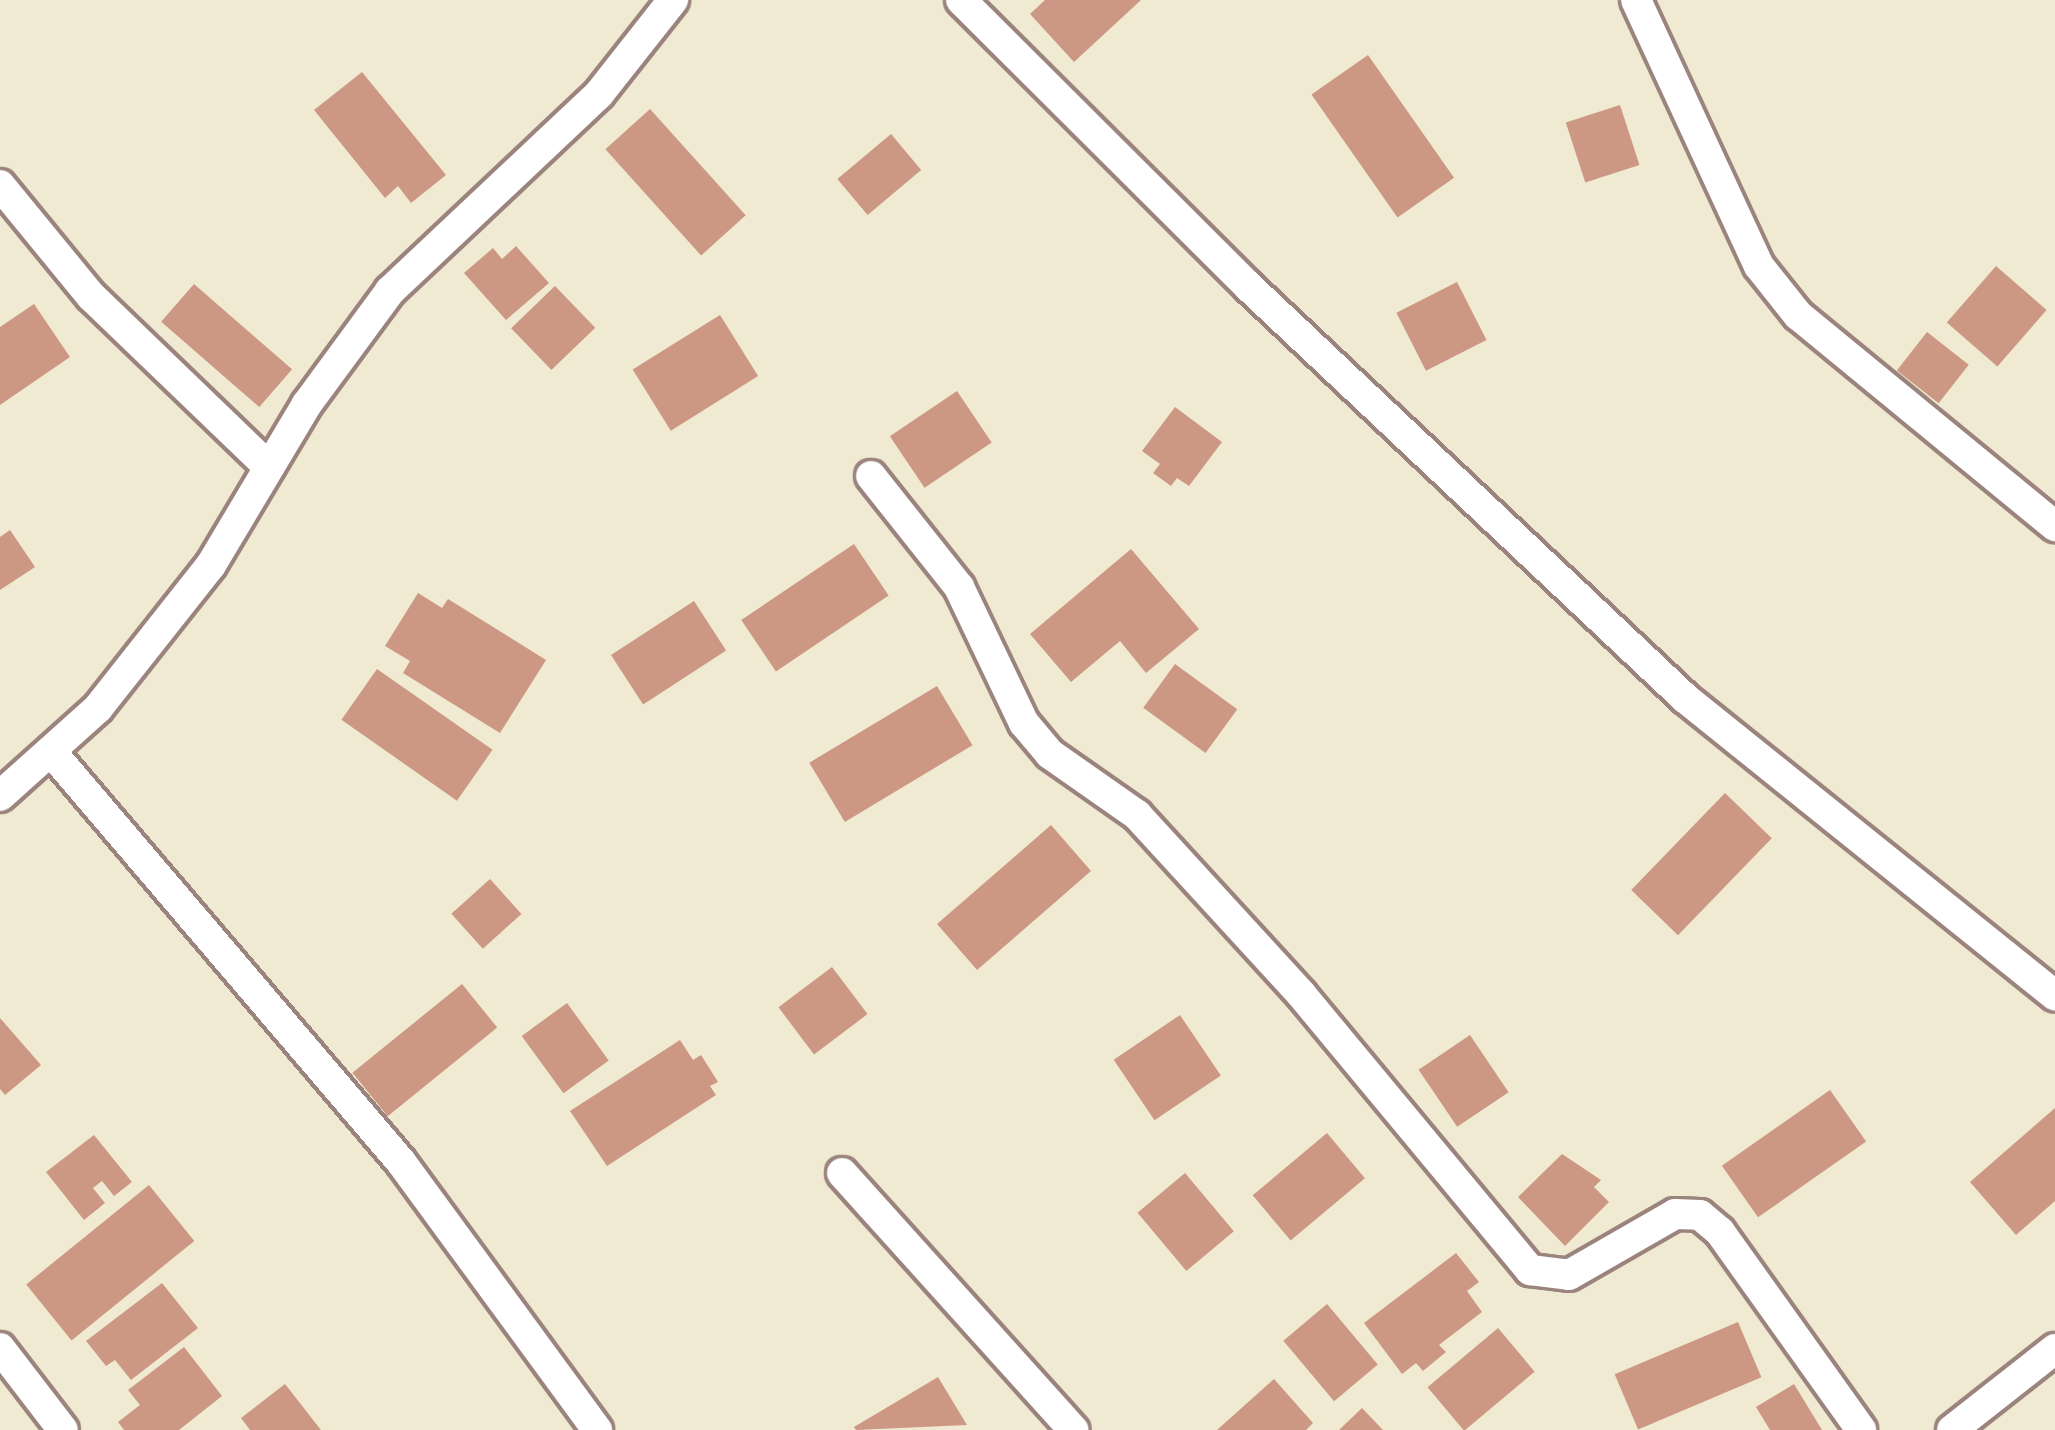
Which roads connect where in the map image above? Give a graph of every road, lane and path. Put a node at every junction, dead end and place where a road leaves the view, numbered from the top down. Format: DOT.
graph roads {
  1 [pos="673,0"];
  2 [pos="962,0"];
  3 [pos="1636,0"];
  4 [pos="0,184"];
  5 [pos="269,466"];
  6 [pos="871,476"];
  7 [pos="2055,526"];
  8 [pos="54,754"];
  9 [pos="0,796"];
  10 [pos="2055,996"];
  11 [pos="842,1173"];
  12 [pos="0,1348"];
  13 [pos="2055,1349"];
  14 [pos="63,1430"];
  15 [pos="597,1430"];
  16 [pos="1073,1430"];
  17 [pos="1862,1430"];
  18 [pos="1952,1430"];
  1 -- 5 [label="street"];
  2 -- 10 [label="street"];
  3 -- 7 [label="street"];
  4 -- 5 [label="street"];
  5 -- 8 [label="street"];
  6 -- 17 [label="street"];
  8 -- 9 [label="street"];
  8 -- 15 [label="street"];
  11 -- 16 [label="street"];
  12 -- 14 [label="street"];
  13 -- 18 [label="street"];
}
